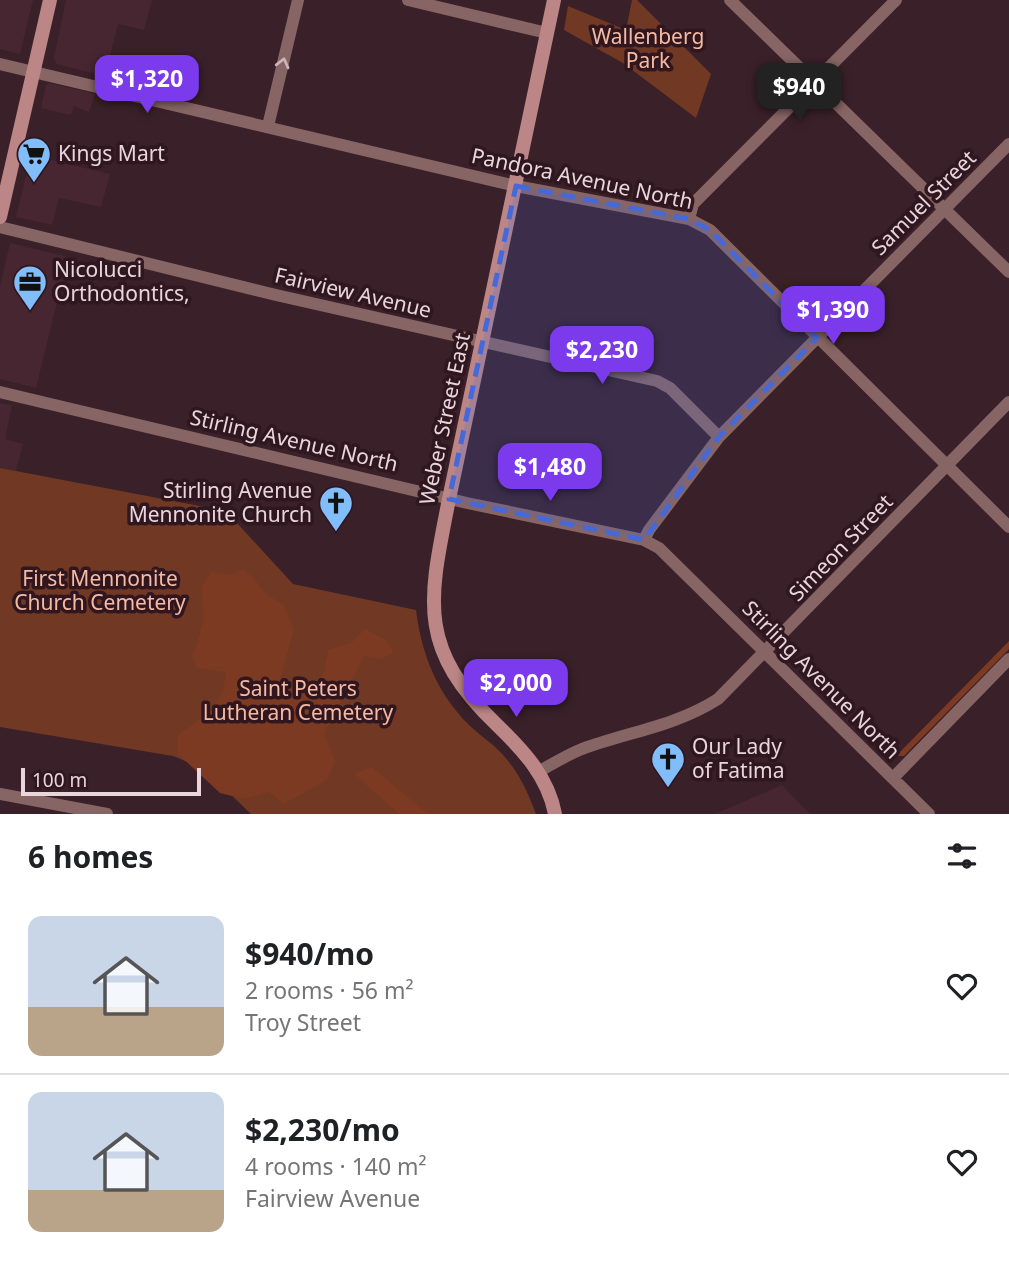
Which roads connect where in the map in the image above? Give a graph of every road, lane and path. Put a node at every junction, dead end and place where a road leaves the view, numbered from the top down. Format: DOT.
graph roads {
  1 [pos="50,0"];
  2 [pos="298,0"];
  3 [pos="408,0"];
  4 [pos="554,0"];
  5 [pos="730,0"];
  6 [pos="896,0"];
  7 [pos="547,33"];
  8 [pos="0,64"];
  9 [pos="34,72"];
  10 [pos="815,83"];
  11 [pos="268,126"];
  12 [pos="1009,144"];
  13 [pos="516,186"];
  14 [pos="944,209"];
  15 [pos="0,217"];
  16 [pos="689,219"];
  17 [pos="0,227"];
  18 [pos="1009,272"];
  19 [pos="817,338"];
  20 [pos="482,343"];
  21 [pos="0,392"];
  22 [pos="1009,402"];
  23 [pos="719,437"];
  24 [pos="947,466"];
  25 [pos="449,499"];
  26 [pos="1009,527"];
  27 [pos="644,540"];
  28 [pos="766,652"];
  29 [pos="1009,659"];
  30 [pos="538,772"];
  31 [pos="893,778"];
  32 [pos="0,794"];
  33 [pos="107,814"];
  34 [pos="555,814"];
  35 [pos="929,814"];
  1 -- 9 [label="main road"];
  11 -- 2 [label="street, one-way"];
  3 -- 7 [label="street"];
  4 -- 7 [label="main road, Weber Street East"];
  5 -- 10 [label="street"];
  6 -- 10 [label="street"];
  7 -- 13 [label="main road, Weber Street East"];
  8 -- 9 [label="street, Pandora Avenue North"];
  9 -- 11 [label="street, Pandora Avenue North"];
  9 -- 15 [label="main road"];
  10 -- 14 [label="street"];
  10 -- 16 [label="street"];
  11 -- 13 [label="street, Pandora Avenue North"];
  12 -- 14 [label="street, Samuel Street"];
  13 -- 16 [label="street, Pandora Avenue North"];
  13 -- 20 [label="main road, Weber Street East"];
  14 -- 18 [label="street"];
  14 -- 19 [label="street, Samuel Street"];
  16 -- 19 [label="street, Pandora Avenue North"];
  17 -- 20 [label="street, Fairview Avenue"];
  19 -- 23 [label="street, Samuel Street"];
  19 -- 24 [label="street, Pandora Avenue North"];
  20 -- 23 [label="street, Fairview Avenue"];
  20 -- 25 [label="main road, Weber Street East"];
  21 -- 25 [label="street, Stirling Avenue North"];
  22 -- 24 [label="street, Simeon Street"];
  23 -- 27 [label="street, Samuel Street"];
  24 -- 26 [label="street, Pandora Avenue North"];
  24 -- 28 [label="street, Simeon Street"];
  25 -- 27 [label="street, Stirling Avenue North"];
  25 -- 30 [label="main road, Weber Street East"];
  27 -- 28 [label="street, Stirling Avenue North"];
  28 -- 30 [label="street, Simeon Street"];
  28 -- 31 [label="street, Stirling Avenue North"];
  29 -- 31 [label="street"];
  30 -- 34 [label="main road, Weber Street East"];
  31 -- 35 [label="street, Stirling Avenue North"];
  32 -- 33 [label="street"];
}
